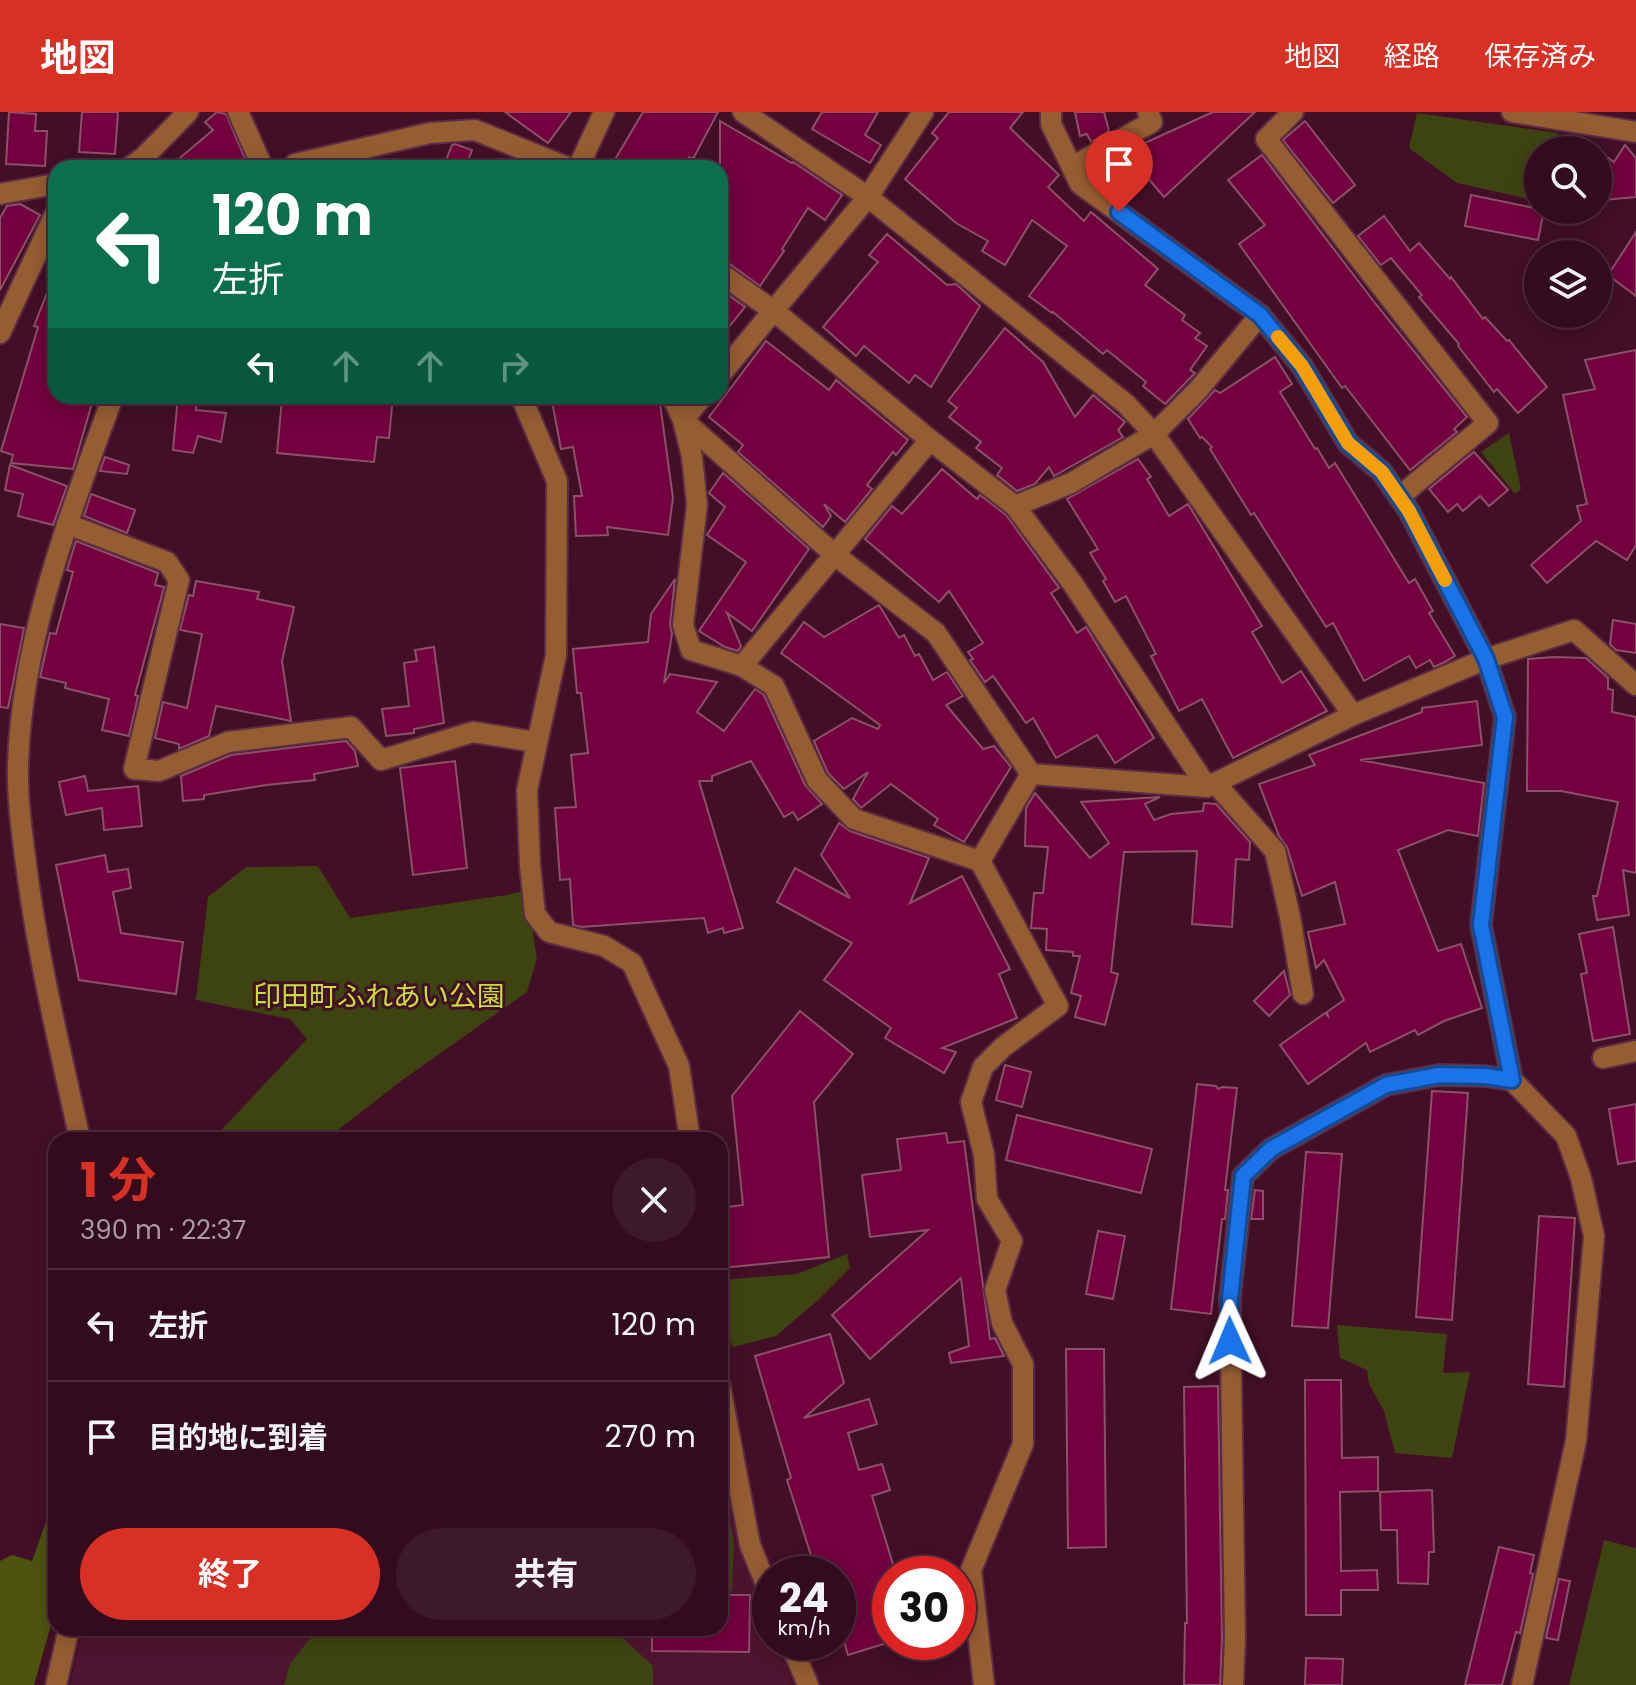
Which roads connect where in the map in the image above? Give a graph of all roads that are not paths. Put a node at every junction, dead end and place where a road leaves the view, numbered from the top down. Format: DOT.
graph roads {
  1 [pos="188,112"];
  2 [pos="238,112"];
  3 [pos="604,112"];
  4 [pos="743,112"];
  5 [pos="923,112"];
  6 [pos="1051,112"];
  7 [pos="1148,112"];
  8 [pos="1293,112"];
  9 [pos="1512,112"];
  10 [pos="1571,117"];
  11 [pos="1636,132"];
  12 [pos="140,160"];
  13 [pos="259,160"];
  14 [pos="312,160"];
  15 [pos="549,160"];
  16 [pos="582,160"];
  17 [pos="1072,167"];
  18 [pos="48,185"];
  19 [pos="0,194"];
  20 [pos="868,197"];
  21 [pos="48,229"];
  22 [pos="728,279"];
  23 [pos="774,311"];
  24 [pos="1260,315"];
  25 [pos="0,333"];
  26 [pos="728,366"];
  27 [pos="110,404"];
  28 [pos="524,404"];
  29 [pos="676,404"];
  30 [pos="696,404"];
  31 [pos="683,420"];
  32 [pos="1154,434"];
  33 [pos="930,440"];
  34 [pos="1399,497"];
  35 [pos="1015,506"];
  36 [pos="67,524"];
  37 [pos="835,555"];
  38 [pos="1486,659"];
  39 [pos="742,666"];
  40 [pos="1636,685"];
  41 [pos="1353,715"];
  42 [pos="536,742"];
  43 [pos="1031,774"];
  44 [pos="1211,785"];
  45 [pos="10,812"];
  46 [pos="980,861"];
  47 [pos="1303,994"];
  48 [pos="1636,1051"];
  49 [pos="1603,1058"];
  50 [pos="1512,1080"];
  51 [pos="78,1132"];
  52 [pos="689,1132"];
  53 [pos="728,1428"];
  54 [pos="754,1556"];
  55 [pos="67,1636"];
  56 [pos="798,1660"];
  57 [pos="56,1685"];
  58 [pos="808,1685"];
  59 [pos="984,1685"];
  60 [pos="1233,1685"];
  61 [pos="1522,1685"];
  1 -- 12 [label="street"];
  2 -- 13 [label="street"];
  3 -- 16 [label="street"];
  4 -- 20 [label="street"];
  5 -- 20 [label="street"];
  6 -- 17 [label="street"];
  7 -- 17 [label="street"];
  8 -- 34 [label="street"];
  9 -- 10 [label="street"];
  10 -- 11 [label="street"];
  14 -- 15 [label="street"];
  17 -- 24 [label="street"];
  18 -- 19 [label="street"];
  20 -- 23 [label="street"];
  20 -- 32 [label="street"];
  21 -- 25 [label="street"];
  22 -- 23 [label="street"];
  23 -- 26 [label="street"];
  23 -- 33 [label="street"];
  24 -- 32 [label="street"];
  24 -- 34 [label="street"];
  27 -- 36 [label="street"];
  28 -- 42 [label="street"];
  29 -- 31 [label="street"];
  30 -- 31 [label="street"];
  31 -- 37 [label="street"];
  31 -- 39 [label="street"];
  32 -- 35 [label="street"];
  32 -- 41 [label="street"];
  33 -- 35 [label="street"];
  33 -- 37 [label="street"];
  34 -- 38 [label="street"];
  35 -- 44 [label="street"];
  36 -- 42 [label="street"];
  36 -- 45 [label="street"];
  37 -- 39 [label="street"];
  37 -- 43 [label="street"];
  38 -- 40 [label="street"];
  38 -- 41 [label="street"];
  38 -- 50 [label="street"];
  39 -- 46 [label="street"];
  41 -- 44 [label="street"];
  42 -- 52 [label="street"];
  43 -- 44 [label="street"];
  43 -- 46 [label="street"];
  44 -- 47 [label="street"];
  45 -- 51 [label="street"];
  46 -- 59 [label="street"];
  48 -- 49 [label="street"];
  50 -- 60 [label="street"];
  50 -- 61 [label="street"];
  53 -- 54 [label="street"];
  55 -- 57 [label="street"];
  56 -- 58 [label="street"];
}
